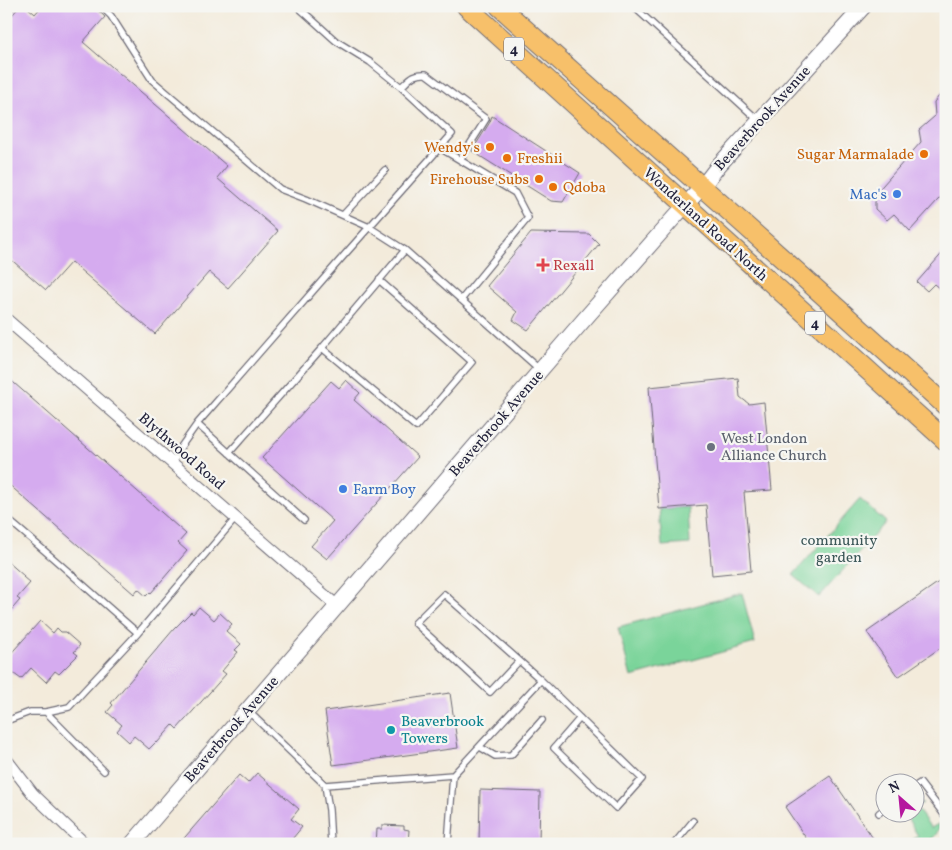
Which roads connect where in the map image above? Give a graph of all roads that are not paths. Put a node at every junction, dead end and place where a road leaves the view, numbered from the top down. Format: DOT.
graph roads {
  1 [pos="12,6"];
  2 [pos="101,6"];
  3 [pos="297,6"];
  4 [pos="466,6"];
  5 [pos="499,6"];
  6 [pos="633,6"];
  7 [pos="864,6"];
  8 [pos="6,12"];
  9 [pos="401,87"];
  10 [pos="759,121"];
  11 [pos="440,148"];
  12 [pos="460,160"];
  13 [pos="385,170"];
  14 [pos="702,187"];
  15 [pos="685,205"];
  16 [pos="343,215"];
  17 [pos="369,226"];
  18 [pos="405,250"];
  19 [pos="379,280"];
  20 [pos="461,300"];
  21 [pos="6,319"];
  22 [pos="322,348"];
  23 [pos="541,370"];
  24 [pos="946,406"];
  25 [pos="197,424"];
  26 [pos="946,440"];
  27 [pos="229,453"];
  28 [pos="173,463"];
  29 [pos="6,518"];
  30 [pos="236,518"];
  31 [pos="304,520"];
  32 [pos="337,606"];
  33 [pos="138,633"];
  34 [pos="519,660"];
  35 [pos="541,680"];
  36 [pos="247,710"];
  37 [pos="46,712"];
  38 [pos="580,718"];
  39 [pos="542,720"];
  40 [pos="6,721"];
  41 [pos="480,747"];
  42 [pos="6,759"];
  43 [pos="104,772"];
  44 [pos="453,775"];
  45 [pos="325,785"];
  46 [pos="924,788"];
  47 [pos="946,816"];
  48 [pos="693,821"];
  49 [pos="85,844"];
  50 [pos="132,844"];
  51 [pos="331,844"];
  52 [pos="448,844"];
  53 [pos="674,844"];
  1 -- 8 [label="lane"];
  2 -- 16 [label="lane"];
  3 -- 9 [label="lane"];
  4 -- 15 [label="main road, Wonderland Road North / 4"];
  5 -- 14 [label="main road, Wonderland Road North / 4"];
  6 -- 10 [label="lane"];
  7 -- 10 [label="street, Beaverbrook Avenue"];
  9 -- 11 [label="lane"];
  9 -- 12 [label="lane"];
  10 -- 14 [label="street, Beaverbrook Avenue"];
  11 -- 12 [label="lane"];
  11 -- 17 [label="lane"];
  12 -- 20 [label="lane"];
  13 -- 16 [label="lane"];
  14 -- 15 [label="street, Beaverbrook Avenue"];
  14 -- 24 [label="main road, Wonderland Road North / 4"];
  15 -- 23 [label="street, Beaverbrook Avenue"];
  15 -- 26 [label="main road, Wonderland Road North / 4"];
  16 -- 17 [label="lane"];
  17 -- 18 [label="lane"];
  17 -- 25 [label="lane"];
  18 -- 19 [label="lane"];
  18 -- 20 [label="lane"];
  19 -- 22 [label="lane"];
  19 -- 22 [label="lane"];
  20 -- 23 [label="lane"];
  21 -- 28 [label="street, Blythwood Road"];
  22 -- 27 [label="lane"];
  23 -- 32 [label="street, Beaverbrook Avenue"];
  25 -- 27 [label="lane"];
  25 -- 28 [label="lane"];
  27 -- 31 [label="lane"];
  28 -- 30 [label="street, Blythwood Road"];
  29 -- 33 [label="lane"];
  30 -- 32 [label="street, Blythwood Road"];
  30 -- 33 [label="lane"];
  32 -- 36 [label="street, Beaverbrook Avenue"];
  33 -- 37 [label="lane"];
  34 -- 34 [label="lane"];
  34 -- 35 [label="lane"];
  35 -- 38 [label="lane"];
  35 -- 41 [label="lane"];
  36 -- 45 [label="lane"];
  36 -- 50 [label="street, Beaverbrook Avenue"];
  37 -- 40 [label="lane"];
  37 -- 43 [label="lane"];
  38 -- 38 [label="lane"];
  39 -- 41 [label="lane"];
  41 -- 44 [label="lane"];
  42 -- 49 [label="street"];
  44 -- 45 [label="lane"];
  44 -- 52 [label="lane"];
  45 -- 51 [label="lane"];
  46 -- 47 [label="lane"];
  48 -- 53 [label="lane"];
}
